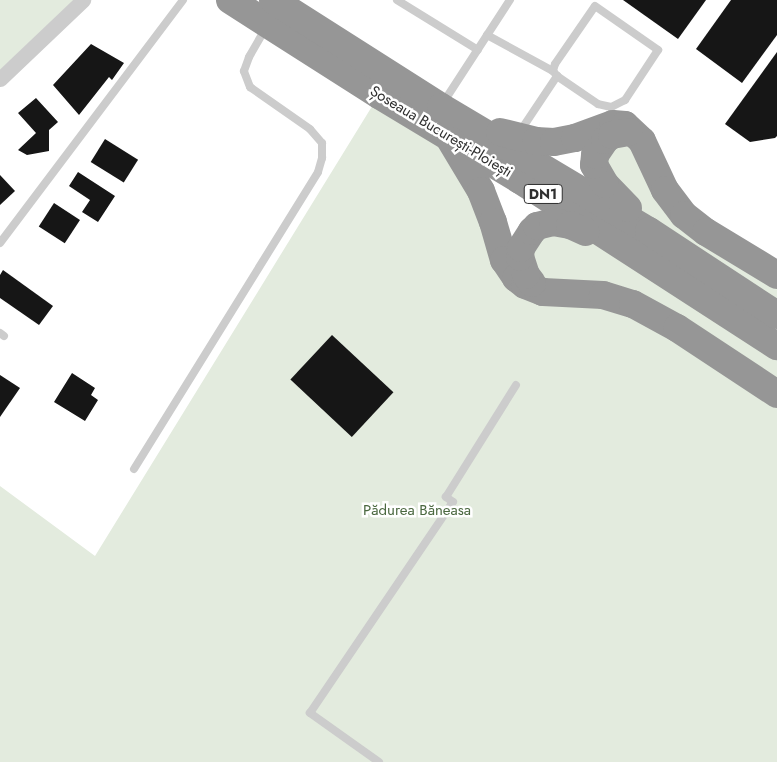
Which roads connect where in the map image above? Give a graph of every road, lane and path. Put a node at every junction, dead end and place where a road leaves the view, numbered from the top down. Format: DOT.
graph roads {
  1 [pos="82,0"];
  2 [pos="184,0"];
  3 [pos="230,0"];
  4 [pos="397,0"];
  5 [pos="510,0"];
  6 [pos="597,3"];
  7 [pos="271,12"];
  8 [pos="487,35"];
  9 [pos="478,50"];
  10 [pos="555,73"];
  11 [pos="0,79"];
  12 [pos="441,107"];
  13 [pos="458,130"];
  14 [pos="636,134"];
  15 [pos="517,136"];
  16 [pos="642,242"];
  17 [pos="0,243"];
  18 [pos="675,263"];
  19 [pos="777,275"];
  20 [pos="543,292"];
  21 [pos="777,315"];
  22 [pos="777,346"];
  23 [pos="516,385"];
  24 [pos="777,394"];
  25 [pos="134,469"];
  26 [pos="379,762"];
  1 -- 11 [label="street"];
  2 -- 17 [label="lane"];
  3 -- 7 [label="highway, Șoseaua București-Ploiești / DN1"];
  4 -- 9 [label="lane"];
  5 -- 8 [label="lane"];
  6 -- 10 [label="lane"];
  6 -- 10 [label="lane"];
  7 -- 12 [label="highway, Șoseaua București-Ploiești / DN1"];
  7 -- 13 [label="highway, Șoseaua București-Ploiești / DN1"];
  7 -- 25 [label="lane"];
  8 -- 9 [label="lane"];
  8 -- 10 [label="lane"];
  9 -- 12 [label="lane"];
  10 -- 15 [label="lane"];
  12 -- 13 [label="highway, Șoseaua București-Ploiești / DN1"];
  13 -- 15 [label="highway"];
  13 -- 16 [label="highway, Șoseaua București-Ploiești / DN1"];
  13 -- 20 [label="highway"];
  14 -- 15 [label="highway"];
  14 -- 16 [label="highway"];
  14 -- 19 [label="highway"];
  16 -- 18 [label="highway, Șoseaua București-Ploiești / DN1"];
  16 -- 20 [label="highway"];
  18 -- 21 [label="highway, Șoseaua București-Ploiești / DN1"];
  18 -- 22 [label="highway, Șoseaua București-Ploiești / DN1"];
  20 -- 24 [label="highway"];
  23 -- 26 [label="lane"];
}
